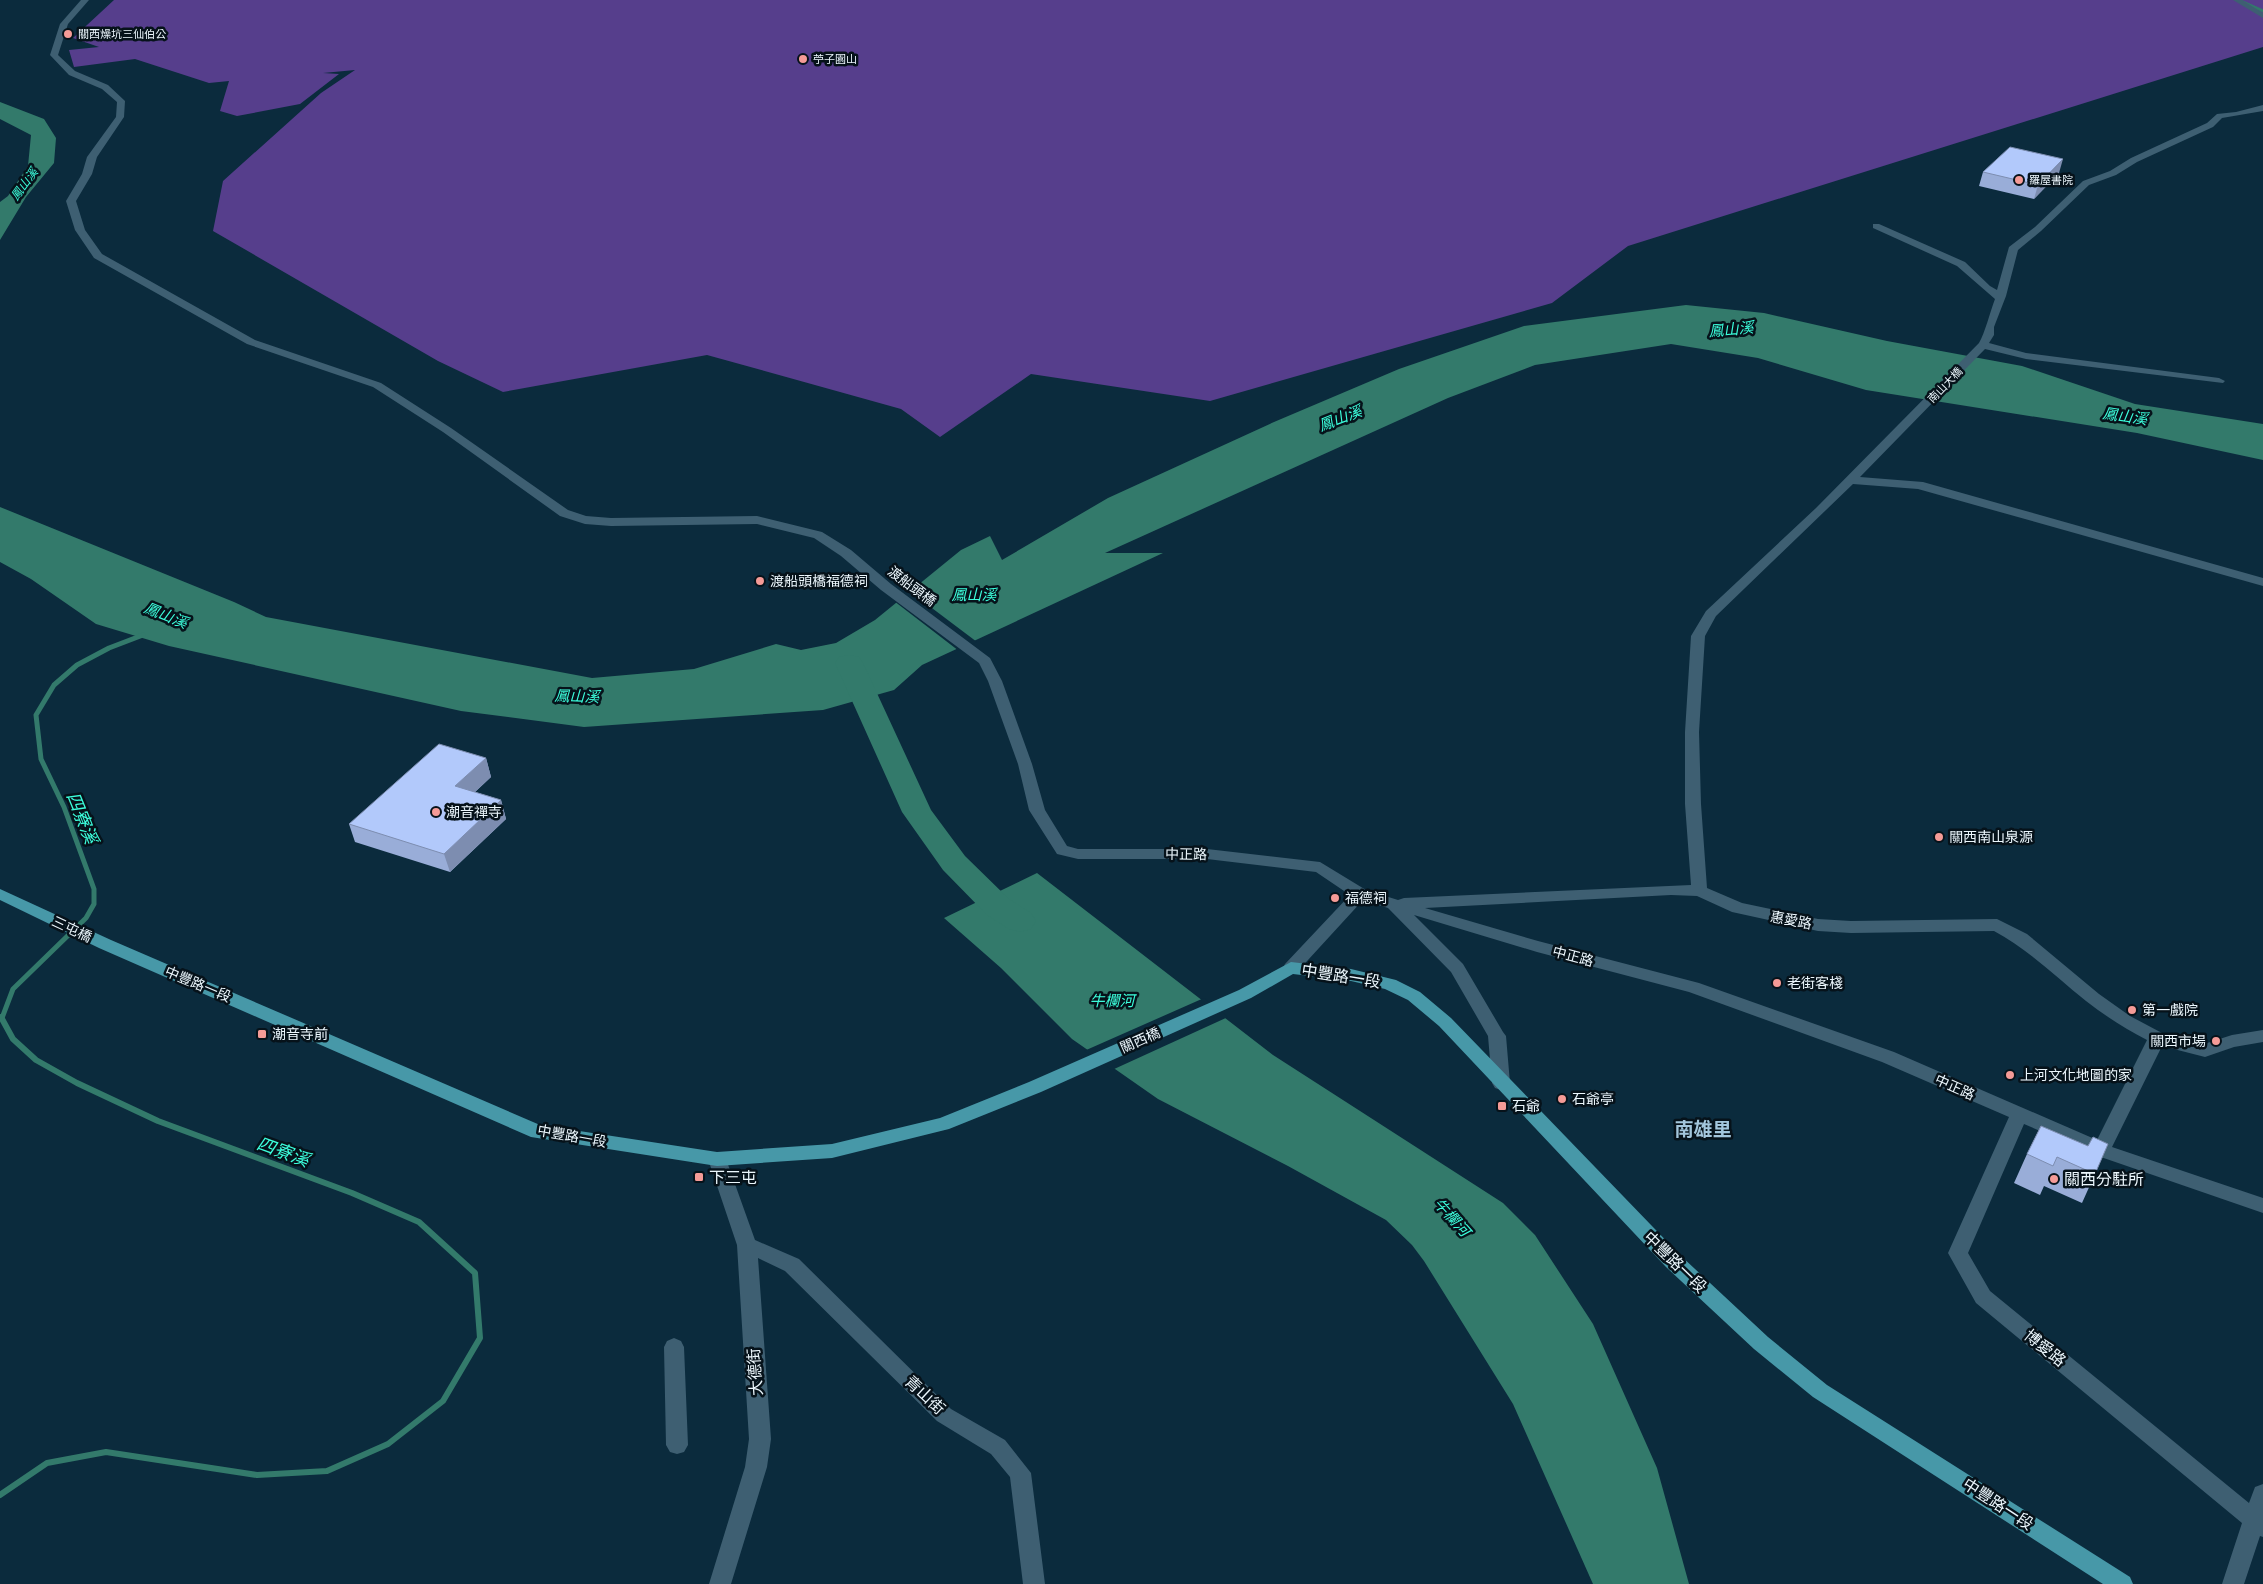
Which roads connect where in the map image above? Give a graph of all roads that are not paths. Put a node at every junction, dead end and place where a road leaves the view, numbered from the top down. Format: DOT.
graph roads {
  1 [pos="85,0"];
  2 [pos="2237,0"];
  3 [pos="2263,16"];
  4 [pos="2263,108"];
  5 [pos="1876,226"];
  6 [pos="2001,296"];
  7 [pos="1983,345"];
  8 [pos="2219,381"];
  9 [pos="1849,480"];
  10 [pos="2263,582"];
  11 [pos="985,661"];
  12 [pos="1699,891"];
  13 [pos="0,894"];
  14 [pos="1360,894"];
  15 [pos="1393,904"];
  16 [pos="105,944"];
  17 [pos="1291,968"];
  18 [pos="1245,994"];
  19 [pos="2263,1036"];
  20 [pos="2157,1038"];
  21 [pos="1501,1083"];
  22 [pos="1036,1087"];
  23 [pos="2019,1115"];
  24 [pos="2101,1150"];
  25 [pos="718,1159"];
  26 [pos="2263,1206"];
  27 [pos="747,1245"];
  28 [pos="674,1347"];
  29 [pos="677,1445"];
  30 [pos="2263,1494"];
  31 [pos="2259,1523"];
  32 [pos="720,1584"];
  33 [pos="1034,1584"];
  34 [pos="2122,1584"];
  35 [pos="2233,1584"];
  1 -- 11 [label="street, 渡船頭橋"];
  2 -- 3 [label="street"];
  4 -- 6 [label="street"];
  5 -- 6 [label="street"];
  6 -- 7 [label="street"];
  7 -- 8 [label="street"];
  7 -- 9 [label="street, 南山大橋"];
  9 -- 10 [label="street"];
  9 -- 12 [label="street, 南山大橋"];
  11 -- 14 [label="street, 中正路"];
  12 -- 15 [label="street, 惠愛路"];
  12 -- 20 [label="street, 惠愛路"];
  13 -- 16 [label="main road, 三屯橋"];
  14 -- 15 [label="street, 中正路"];
  14 -- 17 [label="street"];
  15 -- 21 [label="street"];
  15 -- 23 [label="street, 中正路"];
  16 -- 25 [label="main road, 中豐路一段"];
  17 -- 18 [label="main road, 中豐路一段"];
  17 -- 21 [label="main road, 中豐路一段"];
  18 -- 22 [label="main road, 關西橋"];
  19 -- 20 [label="street, 惠愛路"];
  20 -- 24 [label="street"];
  21 -- 34 [label="main road, 中豐路一段"];
  22 -- 25 [label="main road, 中豐路一段"];
  23 -- 24 [label="street, 中正路"];
  23 -- 31 [label="street, 博愛路"];
  24 -- 26 [label="street, 中正路"];
  25 -- 27 [label="street, 大德街"];
  27 -- 32 [label="street, 大德街"];
  27 -- 33 [label="street, 青山街"];
  28 -- 29 [label="street"];
  30 -- 31 [label="street"];
  31 -- 35 [label="street"];
}
